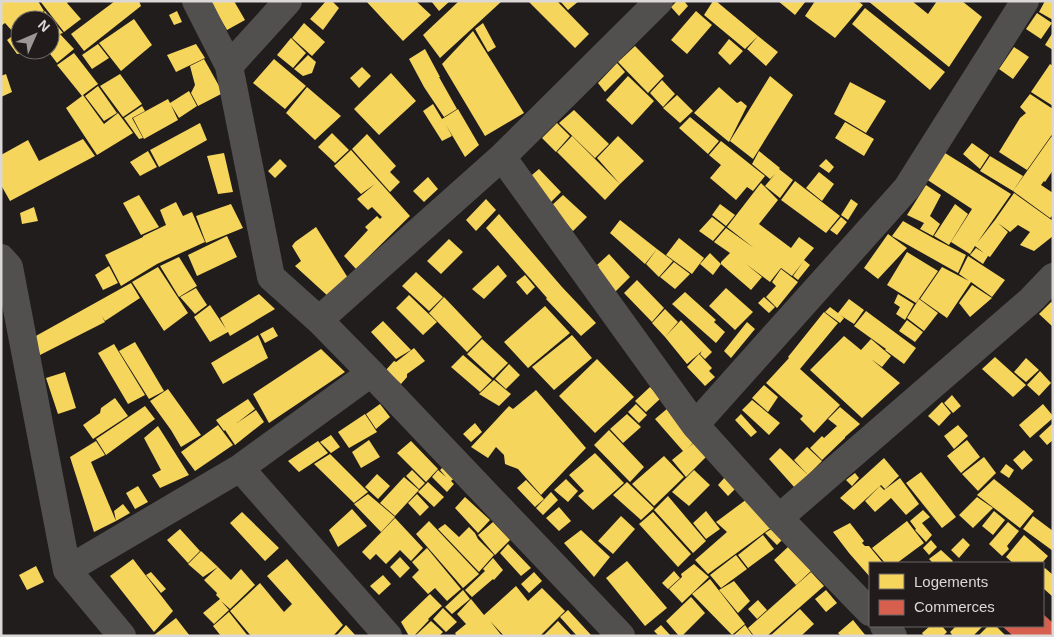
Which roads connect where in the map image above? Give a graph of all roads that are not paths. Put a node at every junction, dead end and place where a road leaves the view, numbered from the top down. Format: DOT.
graph roads {
  1 [pos="196,1"];
  2 [pos="288,1"];
  3 [pos="660,1"];
  4 [pos="1025,1"];
  5 [pos="229,66"];
  6 [pos="502,157"];
  7 [pos="1,258"];
  8 [pos="1053,277"];
  9 [pos="319,320"];
  10 [pos="371,373"];
  11 [pos="694,424"];
  12 [pos="240,468"];
  13 [pos="779,518"];
  14 [pos="66,570"];
  15 [pos="869,611"];
  16 [pos="122,636"];
  17 [pos="388,636"];
  18 [pos="620,636"];
  1 -- 5 [label="street"];
  2 -- 5 [label="street"];
  3 -- 6 [label="street"];
  4 -- 11 [label="street"];
  5 -- 9 [label="street"];
  6 -- 9 [label="street"];
  6 -- 11 [label="street"];
  7 -- 14 [label="street"];
  8 -- 13 [label="street"];
  9 -- 10 [label="street"];
  10 -- 12 [label="street"];
  10 -- 18 [label="street"];
  11 -- 13 [label="street"];
  12 -- 14 [label="street"];
  12 -- 17 [label="street"];
  13 -- 15 [label="street"];
  14 -- 16 [label="street"];
}
